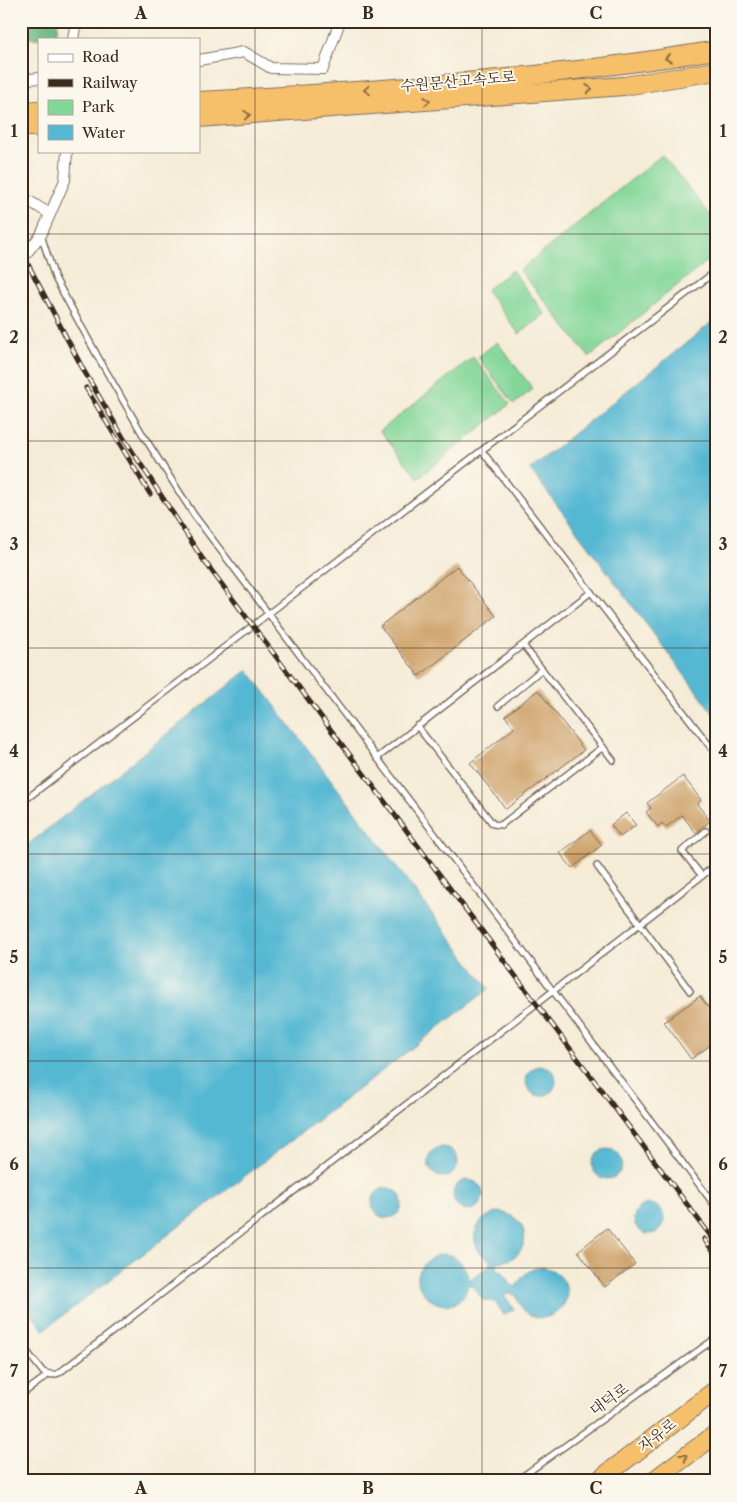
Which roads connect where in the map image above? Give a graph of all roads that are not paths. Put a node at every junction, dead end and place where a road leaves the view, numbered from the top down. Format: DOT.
graph roads {
  1 [pos="76,21"];
  2 [pos="340,21"];
  3 [pos="74,36"];
  4 [pos="716,50"];
  5 [pos="200,60"];
  6 [pos="716,72"];
  7 [pos="21,75"];
  8 [pos="38,78"];
  9 [pos="200,101"];
  10 [pos="38,110"];
  11 [pos="21,111"];
  12 [pos="200,118"];
  13 [pos="21,127"];
  14 [pos="38,127"];
  15 [pos="66,152"];
  16 [pos="21,196"];
  17 [pos="50,214"];
  18 [pos="41,236"];
  19 [pos="21,260"];
  20 [pos="716,271"];
  21 [pos="482,451"];
  22 [pos="591,592"];
  23 [pos="268,613"];
  24 [pos="523,645"];
  25 [pos="542,670"];
  26 [pos="498,706"];
  27 [pos="417,726"];
  28 [pos="602,747"];
  29 [pos="716,754"];
  30 [pos="377,758"];
  31 [pos="613,760"];
  32 [pos="21,803"];
  33 [pos="706,831"];
  34 [pos="716,865"];
  35 [pos="597,866"];
  36 [pos="702,876"];
  37 [pos="641,924"];
  38 [pos="690,991"];
  39 [pos="554,992"];
  40 [pos="716,1207"];
  41 [pos="716,1338"];
  42 [pos="21,1344"];
  43 [pos="48,1375"];
  44 [pos="716,1390"];
  45 [pos="21,1395"];
  46 [pos="716,1434"];
  47 [pos="516,1481"];
  48 [pos="598,1481"];
  49 [pos="653,1481"];
  1 -- 3 [label="street"];
  2 -- 5 [label="street"];
  4 -- 9 [label="highway, 수원문산고속도로, one-way"];
  12 -- 6 [label="highway, 수원문산고속도로, one-way"];
  7 -- 8 [label="street"];
  10 -- 11 [label="highway"];
  13 -- 14 [label="highway"];
  15 -- 17 [label="street"];
  16 -- 17 [label="street"];
  17 -- 18 [label="street"];
  18 -- 19 [label="street"];
  18 -- 23 [label="lane"];
  20 -- 21 [label="lane"];
  21 -- 22 [label="lane"];
  21 -- 23 [label="lane"];
  22 -- 24 [label="lane"];
  22 -- 29 [label="lane"];
  23 -- 30 [label="lane"];
  23 -- 32 [label="lane"];
  24 -- 25 [label="lane"];
  24 -- 27 [label="lane"];
  25 -- 26 [label="lane"];
  25 -- 28 [label="lane"];
  27 -- 28 [label="lane"];
  27 -- 30 [label="lane"];
  28 -- 31 [label="lane"];
  30 -- 39 [label="lane"];
  33 -- 36 [label="lane"];
  34 -- 36 [label="lane"];
  35 -- 37 [label="lane"];
  36 -- 37 [label="lane"];
  37 -- 38 [label="lane"];
  37 -- 39 [label="lane"];
  39 -- 40 [label="lane"];
  39 -- 43 [label="lane"];
  41 -- 47 [label="lane, 대덕로"];
  42 -- 43 [label="lane"];
  43 -- 45 [label="lane"];
  44 -- 48 [label="highway, 자유로"];
  49 -- 46 [label="highway, one-way"];
}
